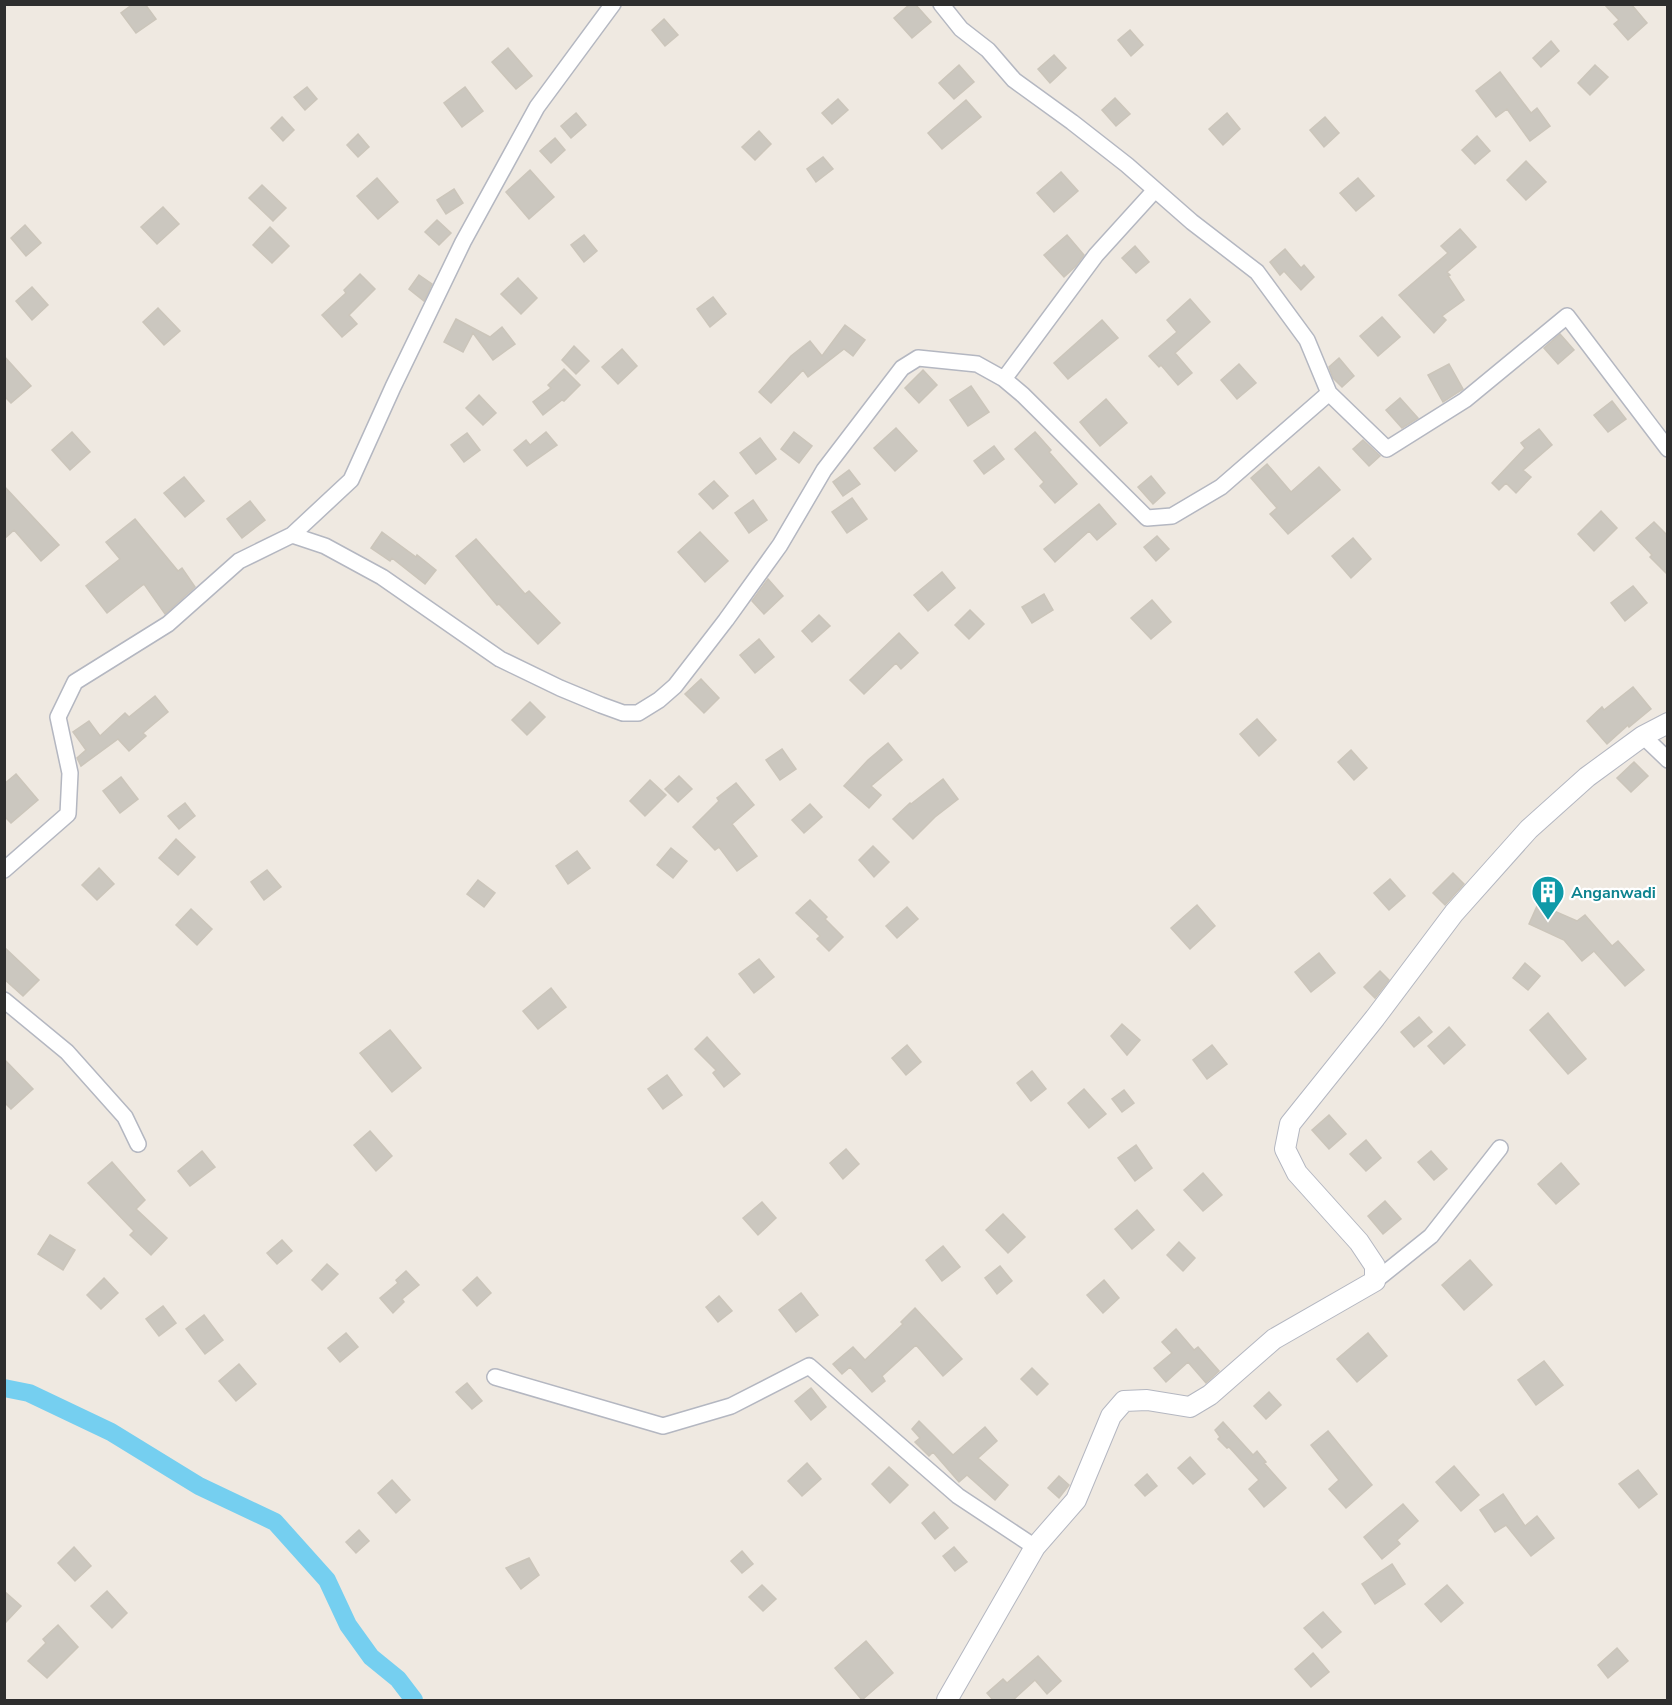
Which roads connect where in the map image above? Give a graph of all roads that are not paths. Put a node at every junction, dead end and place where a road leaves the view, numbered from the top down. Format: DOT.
graph roads {
  1 [pos="613,4"];
  2 [pos="941,4"];
  3 [pos="1155,190"];
  4 [pos="1004,379"];
  5 [pos="1329,393"];
  6 [pos="1668,449"];
  7 [pos="292,535"];
  8 [pos="1668,723"];
  9 [pos="1643,736"];
  10 [pos="1668,760"];
  11 [pos="4,870"];
  12 [pos="4,1000"];
  13 [pos="138,1144"];
  14 [pos="1500,1148"];
  15 [pos="1375,1281"];
  16 [pos="495,1377"];
  17 [pos="1035,1547"];
  18 [pos="947,1701"];
  1 -- 7 [label="street"];
  2 -- 3 [label="street"];
  3 -- 4 [label="street"];
  3 -- 5 [label="street"];
  4 -- 5 [label="street"];
  4 -- 7 [label="street"];
  5 -- 6 [label="street"];
  7 -- 11 [label="street"];
  8 -- 9 [label="street"];
  9 -- 10 [label="street"];
  9 -- 15 [label="street"];
  12 -- 13 [label="street"];
  14 -- 15 [label="street"];
  15 -- 17 [label="street"];
  16 -- 17 [label="street"];
  17 -- 18 [label="street"];
}
